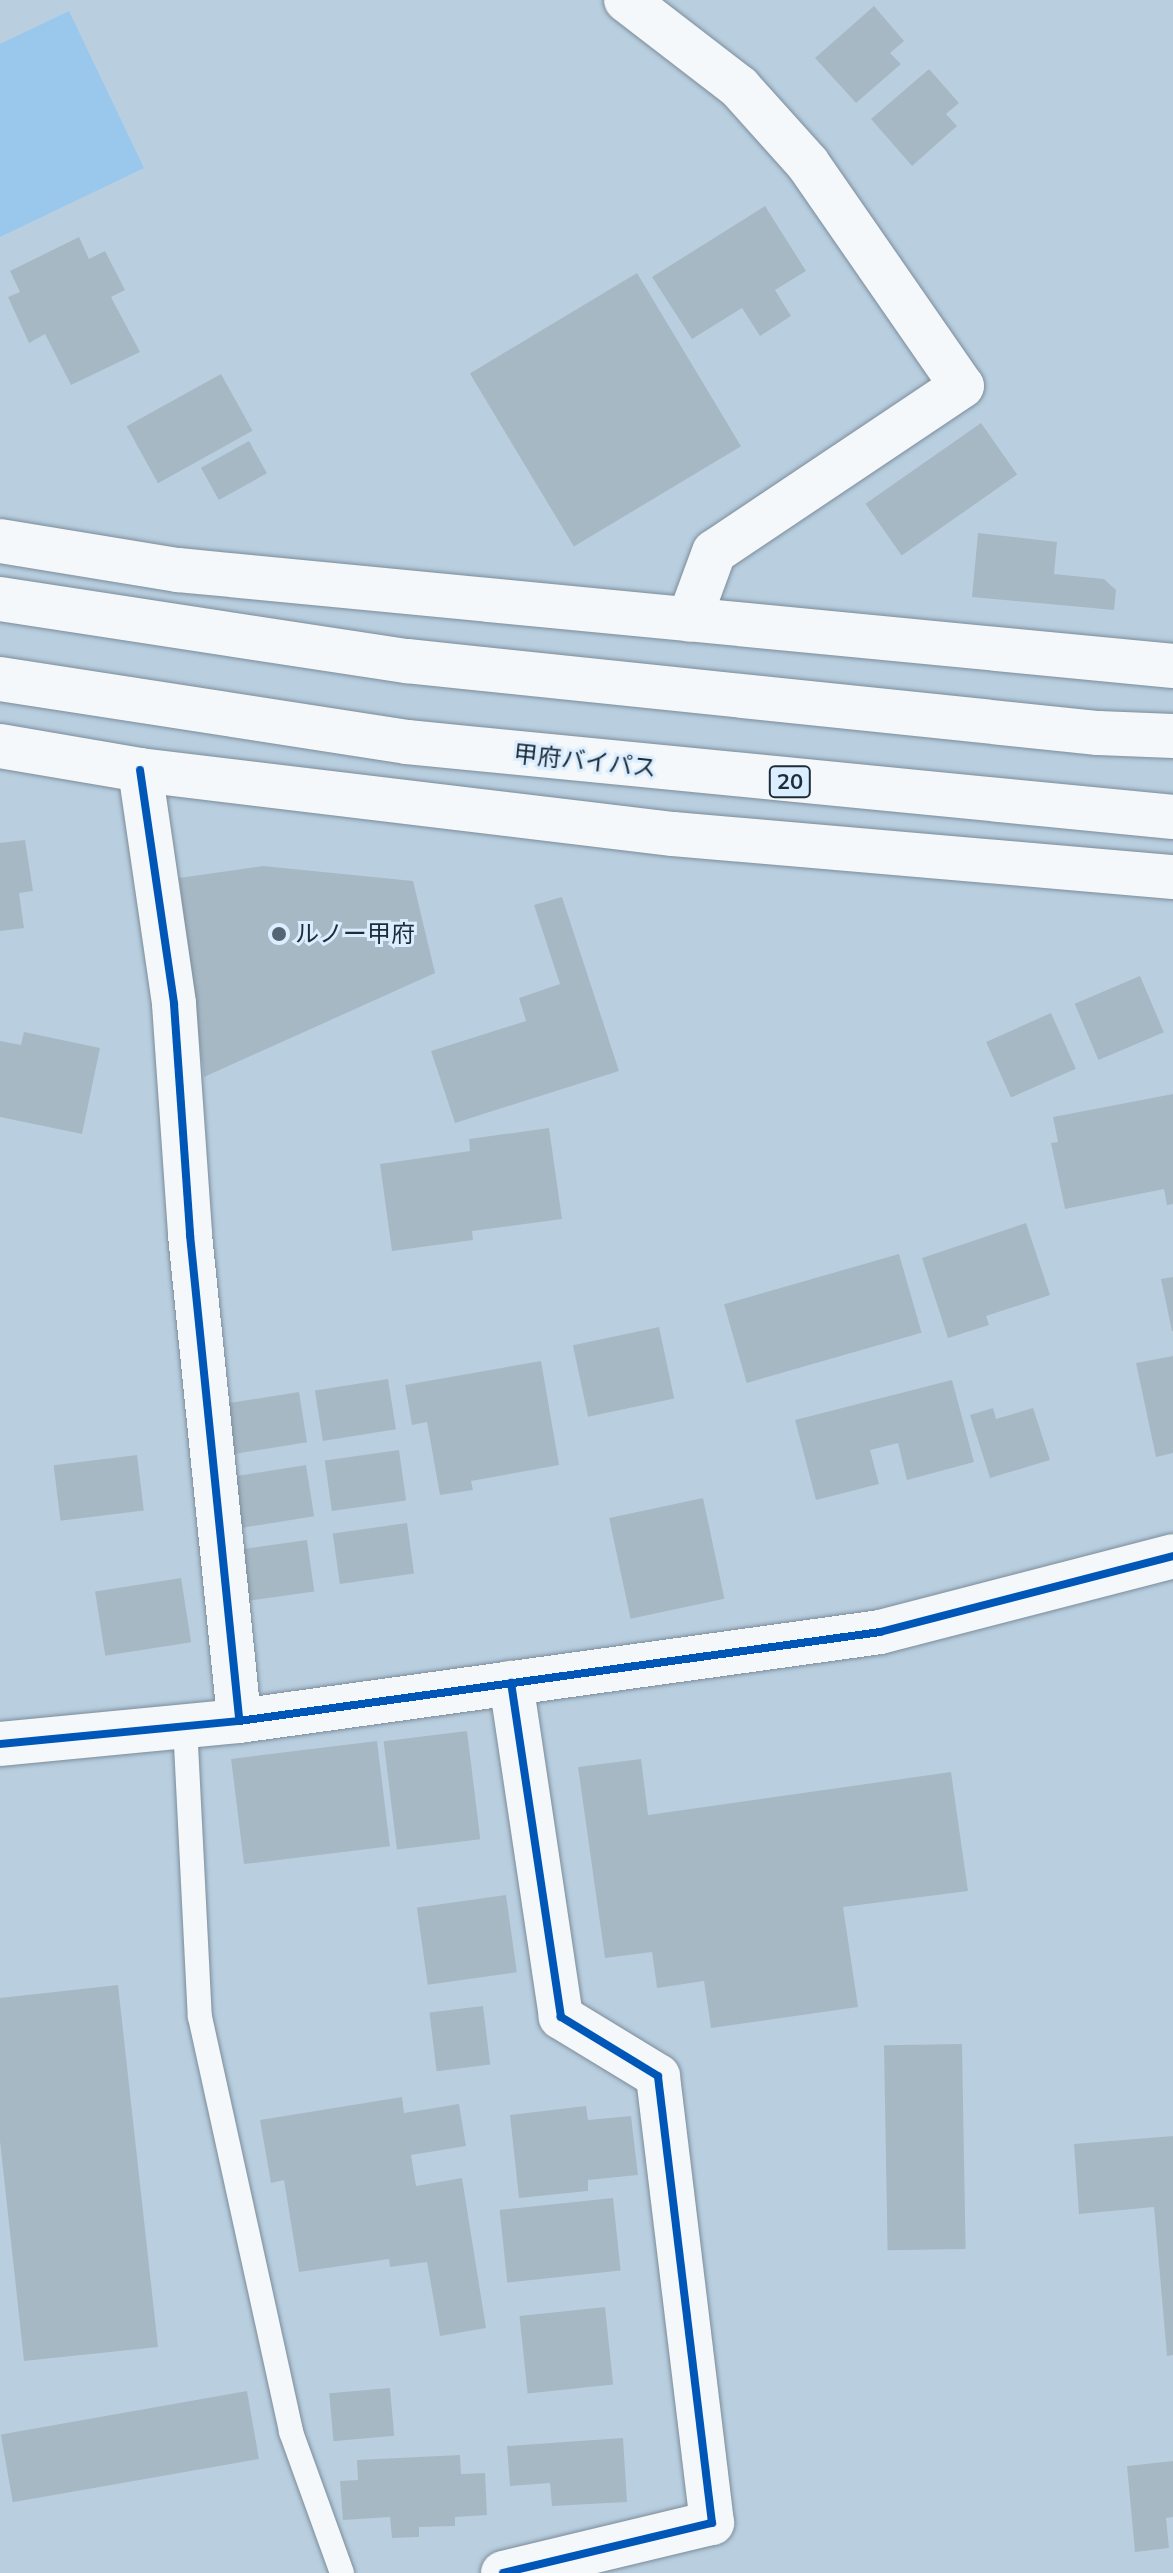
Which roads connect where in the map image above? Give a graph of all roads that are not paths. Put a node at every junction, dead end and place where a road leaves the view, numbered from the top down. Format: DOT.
graph roads {
  1 [pos="626,0"];
  2 [pos="0,541"];
  3 [pos="0,599"];
  4 [pos="689,620"];
  5 [pos="1173,666"];
  6 [pos="0,679"];
  7 [pos="1173,736"];
  8 [pos="0,746"];
  9 [pos="140,770"];
  10 [pos="1173,817"];
  11 [pos="1173,877"];
  12 [pos="1173,1556"];
  13 [pos="511,1683"];
  14 [pos="239,1721"];
  15 [pos="185,1725"];
  16 [pos="0,1744"];
  17 [pos="342,2573"];
  18 [pos="503,2573"];
  1 -- 4 [label="main road"];
  2 -- 4 [label="main road"];
  3 -- 7 [label="main road"];
  4 -- 5 [label="main road"];
  6 -- 10 [label="main road, 甲府バイパス / 20"];
  8 -- 9 [label="main road"];
  9 -- 11 [label="main road"];
  9 -- 14 [label="main road"];
  12 -- 13 [label="main road"];
  13 -- 14 [label="main road"];
  13 -- 18 [label="main road"];
  14 -- 15 [label="main road"];
  15 -- 16 [label="main road"];
  15 -- 17 [label="lane"];
}
